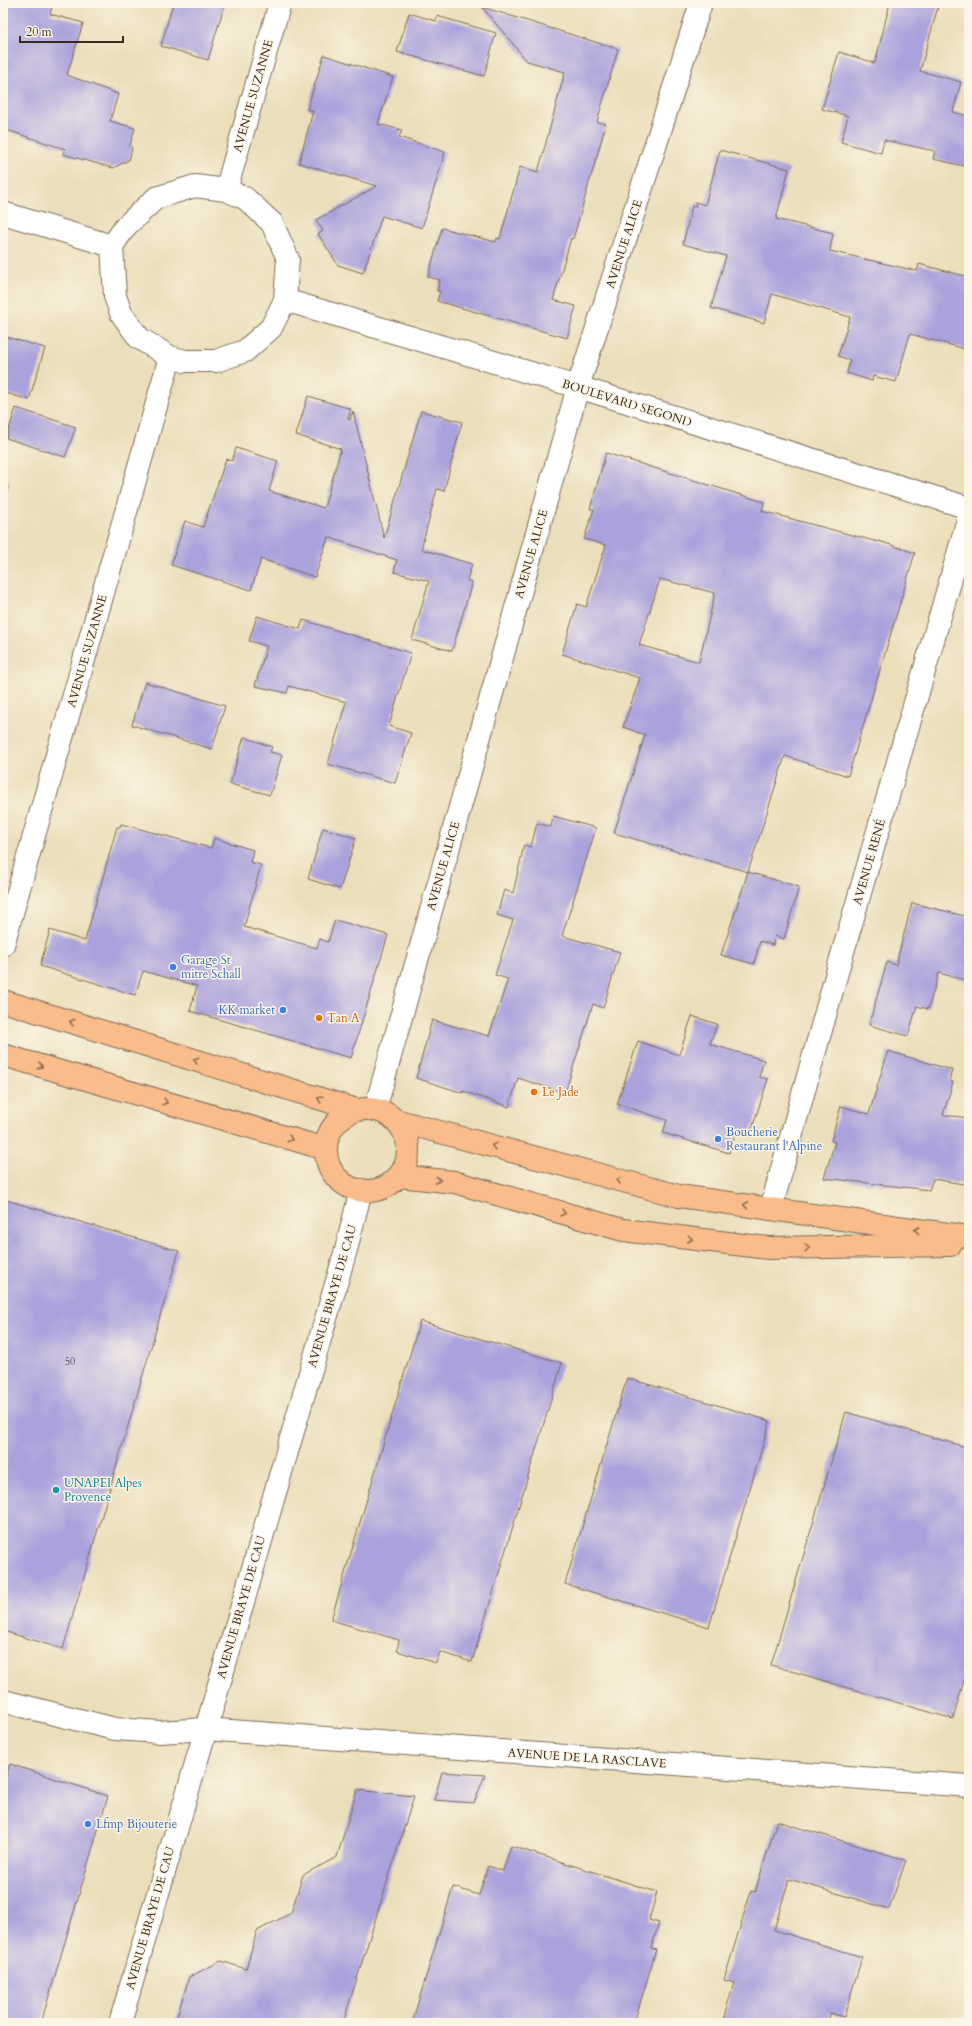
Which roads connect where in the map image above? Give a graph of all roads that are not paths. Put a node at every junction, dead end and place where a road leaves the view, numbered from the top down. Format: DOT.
graph roads {
  1 [pos="280,3"];
  2 [pos="701,3"];
  3 [pos="226,190"];
  4 [pos="3,213"];
  5 [pos="112,246"];
  6 [pos="285,300"];
  7 [pos="170,357"];
  8 [pos="578,387"];
  9 [pos="969,508"];
  10 [pos="969,516"];
  11 [pos="3,945"];
  12 [pos="3,1001"];
  13 [pos="3,1055"];
  14 [pos="366,1110"];
  15 [pos="395,1120"];
  16 [pos="326,1149"];
  17 [pos="399,1176"];
  18 [pos="361,1190"];
  19 [pos="771,1208"];
  20 [pos="969,1237"];
  21 [pos="969,1245"];
  22 [pos="3,1701"];
  23 [pos="205,1730"];
  24 [pos="969,1786"];
  25 [pos="120,2023"];
  1 -- 3 [label="street, AVENUE SUZANNE"];
  2 -- 8 [label="street, AVENUE ALICE"];
  3 -- 5 [label="street"];
  3 -- 6 [label="street"];
  4 -- 5 [label="street"];
  5 -- 7 [label="street"];
  6 -- 7 [label="street"];
  6 -- 8 [label="street, BOULEVARD SEGOND"];
  7 -- 11 [label="street, AVENUE SUZANNE"];
  8 -- 9 [label="street, BOULEVARD SEGOND"];
  8 -- 14 [label="street, AVENUE ALICE"];
  10 -- 19 [label="street, AVENUE RENÉ"];
  14 -- 12 [label="main road, one-way"];
  13 -- 16 [label="main road, one-way"];
  14 -- 15 [label="main road"];
  14 -- 16 [label="main road"];
  15 -- 17 [label="main road"];
  19 -- 15 [label="main road, one-way"];
  16 -- 18 [label="main road"];
  17 -- 18 [label="main road"];
  17 -- 21 [label="main road, one-way"];
  18 -- 23 [label="street, AVENUE BRAYE DE CAU"];
  20 -- 19 [label="main road, one-way"];
  22 -- 23 [label="street, AVENUE DE LA RASCLAVE"];
  23 -- 24 [label="street, AVENUE DE LA RASCLAVE"];
  23 -- 25 [label="street, AVENUE BRAYE DE CAU"];
}
